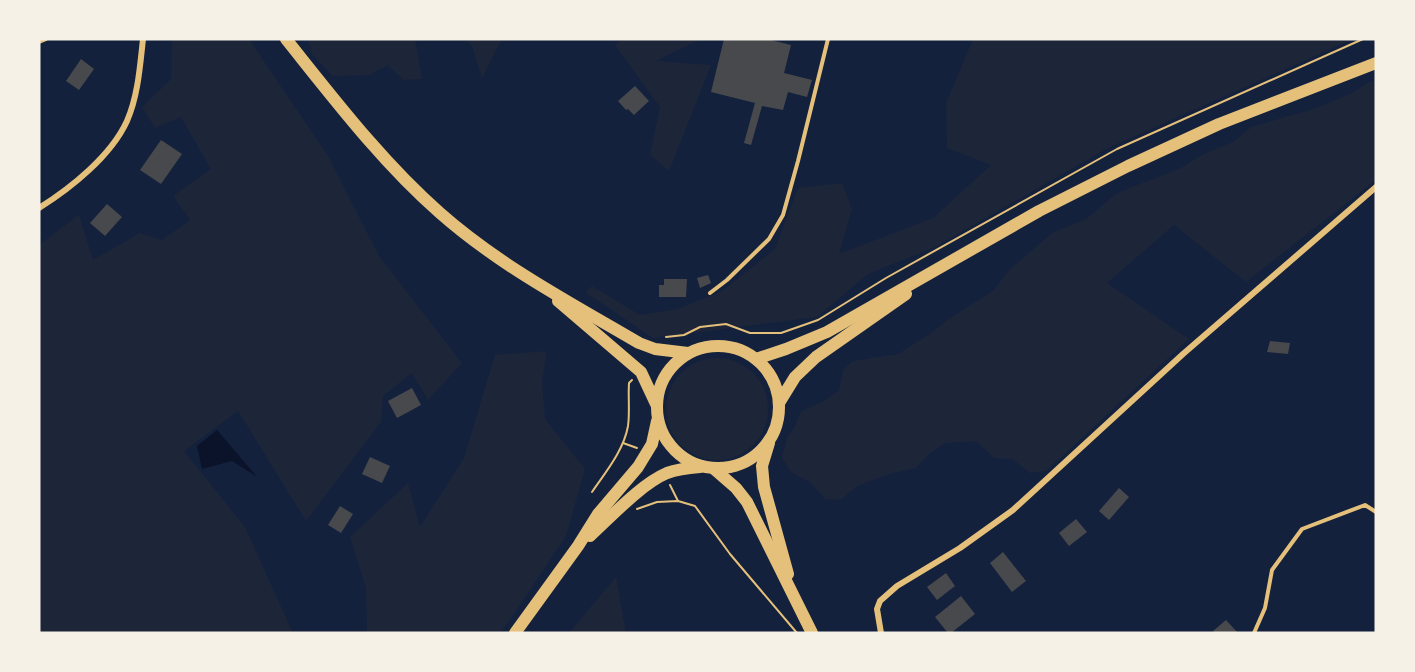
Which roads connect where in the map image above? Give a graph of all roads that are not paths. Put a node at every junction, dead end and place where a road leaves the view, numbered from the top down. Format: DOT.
graph roads {
  1 [pos="46,39"];
  2 [pos="143,39"];
  3 [pos="286,39"];
  4 [pos="828,39"];
  5 [pos="39,42"];
  6 [pos="1376,63"];
  7 [pos="1376,187"];
  8 [pos="39,208"];
  9 [pos="939,269"];
  10 [pos="546,290"];
  11 [pos="710,293"];
  12 [pos="688,353"];
  13 [pos="756,359"];
  14 [pos="779,403"];
  15 [pos="656,404"];
  16 [pos="657,420"];
  17 [pos="770,438"];
  18 [pos="707,467"];
  19 [pos="1376,512"];
  20 [pos="578,546"];
  21 [pos="796,601"];
  22 [pos="515,633"];
  23 [pos="812,633"];
  24 [pos="881,633"];
  25 [pos="1254,633"];
  1 -- 5 [label="lane"];
  2 -- 8 [label="street"];
  3 -- 10 [label="main road"];
  4 -- 11 [label="lane"];
  6 -- 9 [label="main road"];
  7 -- 24 [label="street"];
  9 -- 13 [label="main road"];
  9 -- 14 [label="main road"];
  10 -- 12 [label="main road"];
  10 -- 15 [label="main road"];
  12 -- 13 [label="main road"];
  12 -- 15 [label="main road"];
  13 -- 14 [label="main road"];
  14 -- 17 [label="main road"];
  15 -- 16 [label="main road"];
  16 -- 18 [label="main road"];
  16 -- 20 [label="main road"];
  17 -- 18 [label="main road"];
  17 -- 21 [label="main road"];
  18 -- 20 [label="main road"];
  18 -- 21 [label="main road"];
  19 -- 25 [label="lane"];
  20 -- 22 [label="main road"];
  21 -- 23 [label="main road"];
}
